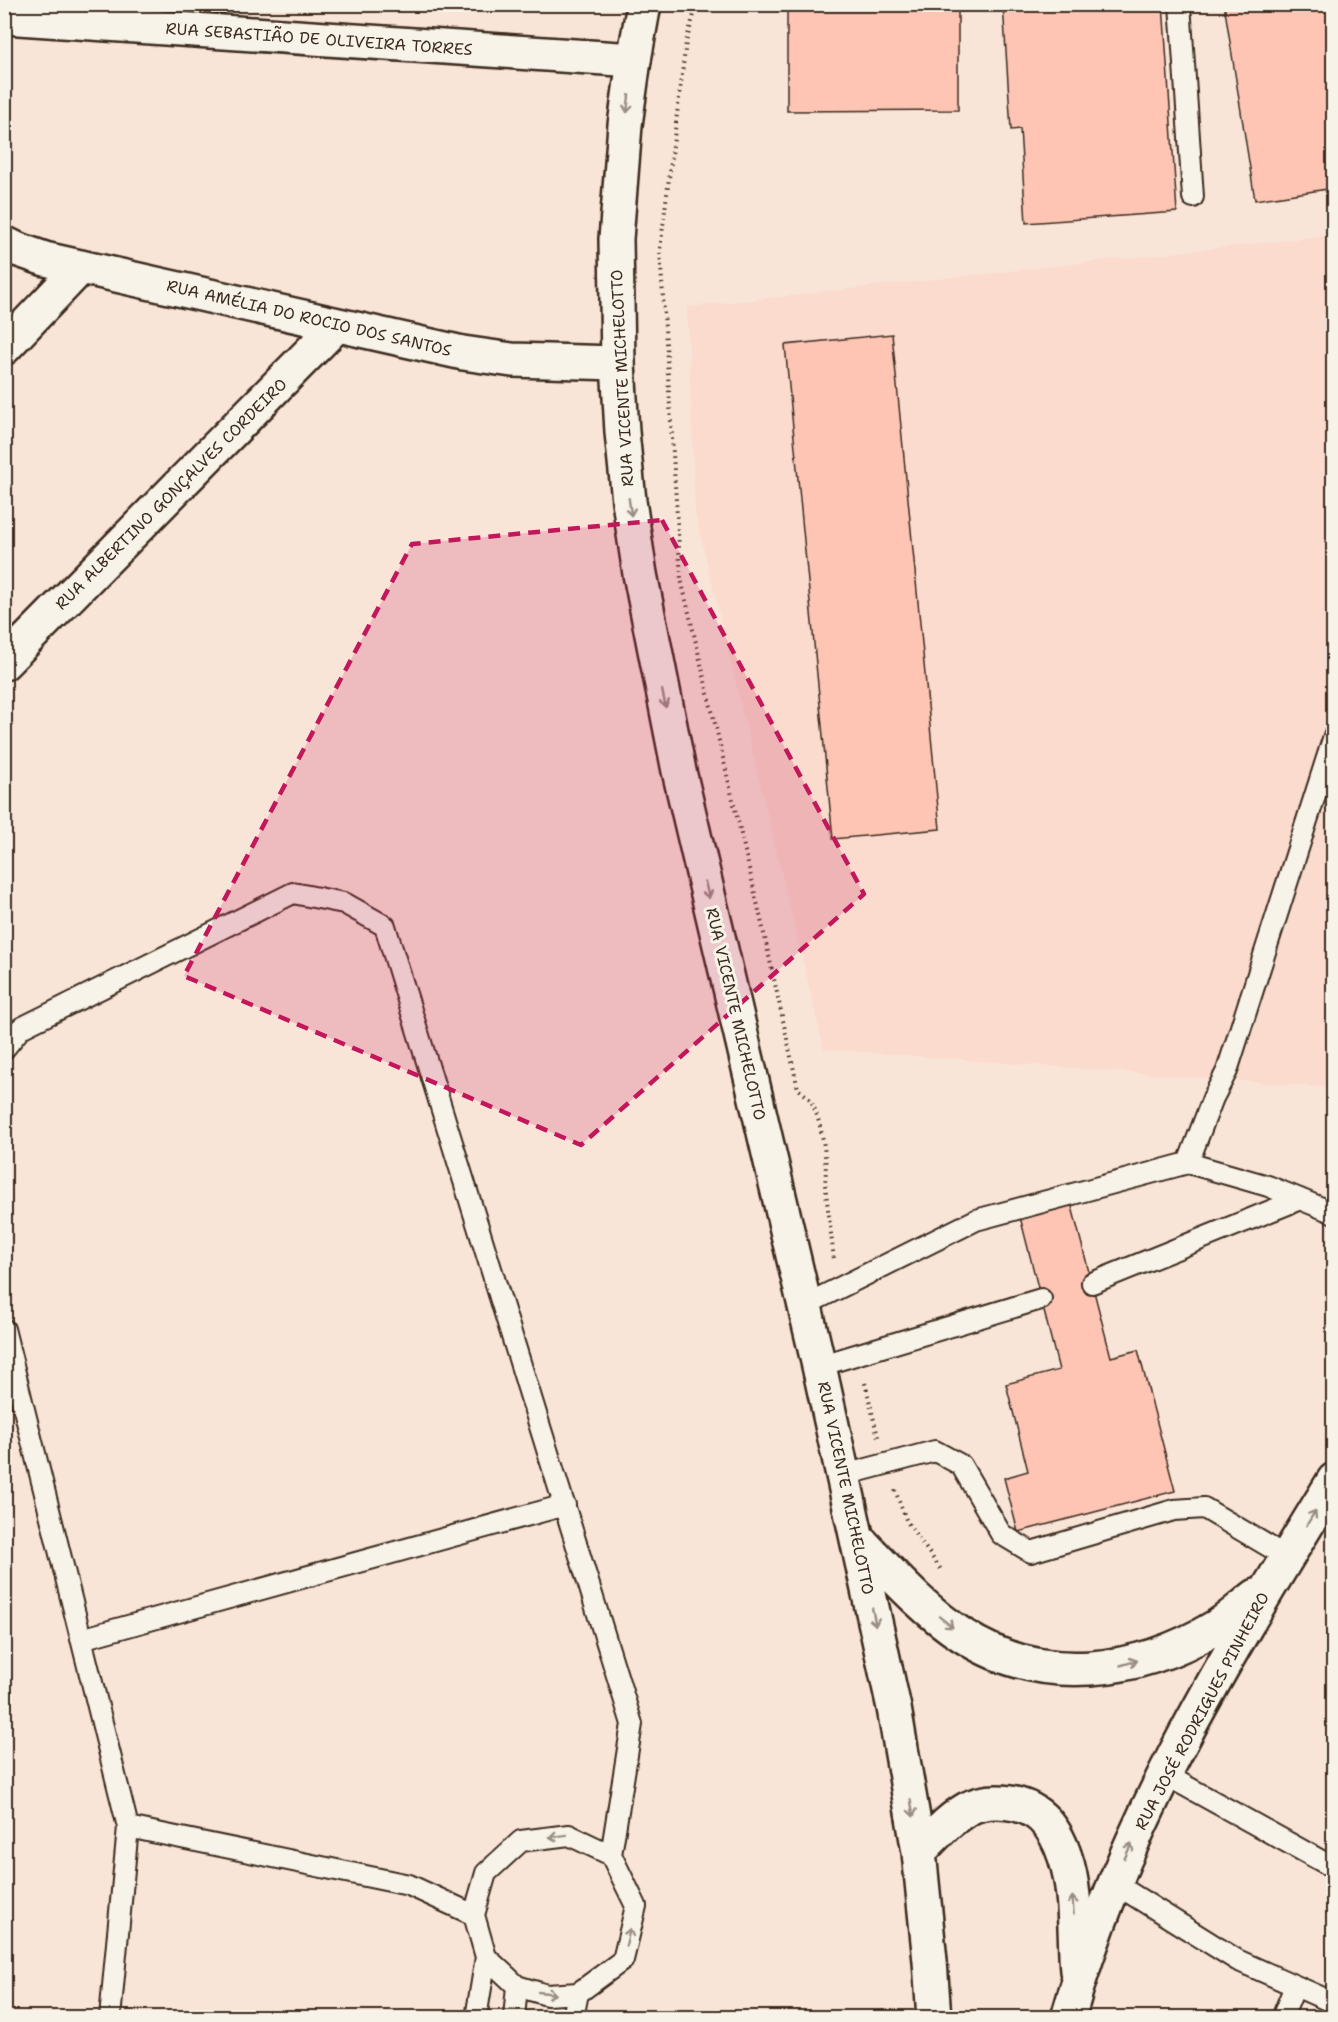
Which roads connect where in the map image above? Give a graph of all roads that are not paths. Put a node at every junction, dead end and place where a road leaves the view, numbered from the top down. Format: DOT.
graph roads {
  1 [pos="644,4"];
  2 [pos="1180,4"];
  3 [pos="4,17"];
  4 [pos="634,60"];
  5 [pos="1193,196"];
  6 [pos="4,243"];
  7 [pos="81,267"];
  8 [pos="337,325"];
  9 [pos="4,348"];
  10 [pos="618,363"];
  11 [pos="4,663"];
  12 [pos="1334,736"];
  13 [pos="4,1048"];
  14 [pos="1188,1163"];
  15 [pos="1299,1199"];
  16 [pos="1334,1213"];
  17 [pos="1092,1283"];
  18 [pos="1041,1299"];
  19 [pos="805,1305"];
  20 [pos="4,1329"];
  21 [pos="819,1366"];
  22 [pos="844,1475"];
  23 [pos="1334,1480"];
  24 [pos="565,1505"];
  25 [pos="858,1539"];
  26 [pos="1287,1557"];
  27 [pos="1269,1586"];
  28 [pos="81,1639"];
  29 [pos="1164,1774"];
  30 [pos="128,1827"];
  31 [pos="920,1852"];
  32 [pos="611,1855"];
  33 [pos="1334,1868"];
  34 [pos="1114,1882"];
  35 [pos="474,1915"];
  36 [pos="486,1957"];
  37 [pos="1077,1984"];
  38 [pos="518,1986"];
  39 [pos="1295,1986"];
  40 [pos="578,1993"];
  41 [pos="1334,2003"];
  42 [pos="110,2018"];
  43 [pos="476,2018"];
  44 [pos="514,2018"];
  45 [pos="573,2018"];
  46 [pos="934,2018"];
  47 [pos="1068,2018"];
  48 [pos="1282,2018"];
  1 -- 4 [label="main road, RUA VICENTE MICHELOTTO"];
  2 -- 5 [label="lane"];
  3 -- 4 [label="main road, RUA SEBASTIÃO DE OLIVEIRA TORRES"];
  4 -- 10 [label="main road, RUA VICENTE MICHELOTTO, one-way"];
  6 -- 7 [label="main road, RUA AMÉLIA DO ROCIO DOS SANTOS"];
  7 -- 8 [label="main road, RUA AMÉLIA DO ROCIO DOS SANTOS"];
  7 -- 9 [label="main road"];
  8 -- 10 [label="main road, RUA AMÉLIA DO ROCIO DOS SANTOS"];
  8 -- 11 [label="main road, RUA ALBERTINO GONÇALVES CORDEIRO"];
  10 -- 19 [label="main road, RUA VICENTE MICHELOTTO, one-way"];
  12 -- 14 [label="lane"];
  13 -- 24 [label="lane"];
  14 -- 15 [label="lane"];
  14 -- 19 [label="lane"];
  15 -- 16 [label="lane"];
  15 -- 17 [label="lane"];
  18 -- 21 [label="lane"];
  19 -- 21 [label="main road, RUA VICENTE MICHELOTTO"];
  20 -- 28 [label="lane"];
  21 -- 22 [label="main road, RUA VICENTE MICHELOTTO"];
  22 -- 25 [label="main road, RUA VICENTE MICHELOTTO"];
  22 -- 26 [label="lane"];
  26 -- 23 [label="main road, RUA JOSÉ RODRIGUES PINHEIRO, one-way"];
  24 -- 28 [label="lane"];
  24 -- 32 [label="lane"];
  25 -- 27 [label="main road, one-way"];
  25 -- 31 [label="main road, RUA VICENTE MICHELOTTO, one-way"];
  26 -- 27 [label="main road, RUA JOSÉ RODRIGUES PINHEIRO"];
  27 -- 29 [label="main road, RUA JOSÉ RODRIGUES PINHEIRO"];
  28 -- 30 [label="lane"];
  29 -- 33 [label="lane"];
  34 -- 29 [label="main road, RUA JOSÉ RODRIGUES PINHEIRO, one-way"];
  30 -- 35 [label="lane"];
  30 -- 42 [label="lane"];
  37 -- 31 [label="main road, one-way"];
  31 -- 46 [label="main road, RUA VICENTE MICHELOTTO"];
  32 -- 35 [label="lane, one-way"];
  40 -- 32 [label="lane, one-way"];
  34 -- 37 [label="main road, RUA JOSÉ RODRIGUES PINHEIRO"];
  34 -- 39 [label="lane"];
  35 -- 36 [label="lane"];
  36 -- 38 [label="lane"];
  36 -- 43 [label="lane"];
  37 -- 47 [label="main road"];
  38 -- 40 [label="lane, one-way"];
  38 -- 44 [label="lane"];
  39 -- 41 [label="lane"];
  39 -- 48 [label="lane"];
  40 -- 45 [label="lane"];
}
